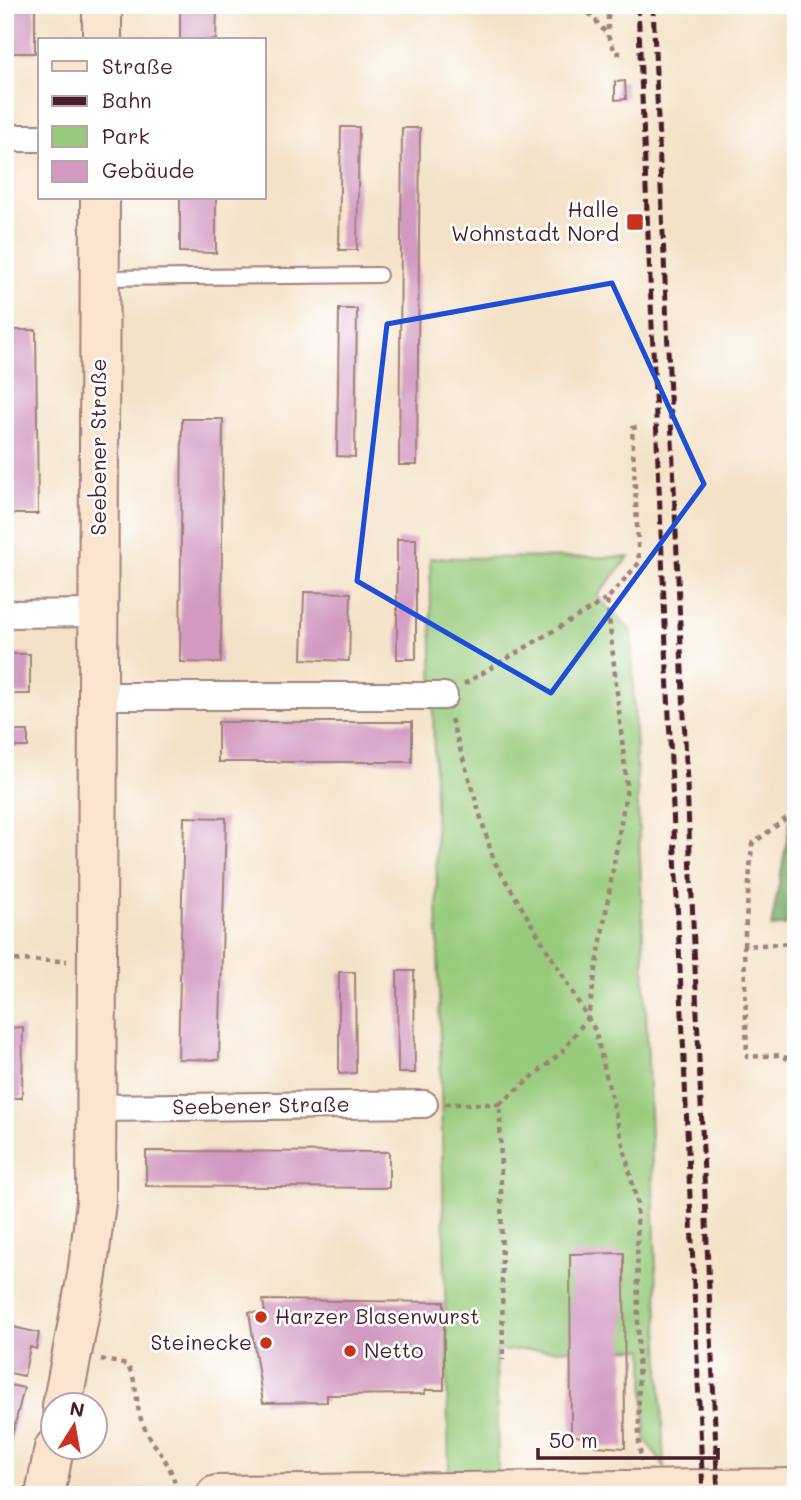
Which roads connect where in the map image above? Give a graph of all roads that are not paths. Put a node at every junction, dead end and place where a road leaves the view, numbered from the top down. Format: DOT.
graph roads {
  1 [pos="102,5"];
  2 [pos="102,38"];
  3 [pos="5,138"];
  4 [pos="38,138"];
  5 [pos="100,200"];
  6 [pos="379,275"];
  7 [pos="99,278"];
  8 [pos="99,613"];
  9 [pos="5,614"];
  10 [pos="99,696"];
  11 [pos="444,696"];
  12 [pos="424,1104"];
  13 [pos="97,1108"];
  14 [pos="65,1392"];
  15 [pos="51,1462"];
  16 [pos="780,1490"];
  17 [pos="45,1495"];
  18 [pos="216,1495"];
  1 -- 2 [label="street"];
  3 -- 4 [label="street"];
  5 -- 7 [label="street, Seebener Straße"];
  6 -- 7 [label="lane"];
  7 -- 8 [label="street, Seebener Straße"];
  8 -- 9 [label="street"];
  8 -- 10 [label="street, Seebener Straße"];
  10 -- 11 [label="street"];
  10 -- 13 [label="street, Seebener Straße"];
  12 -- 13 [label="street, Seebener Straße"];
  13 -- 14 [label="street, Seebener Straße"];
  15 -- 17 [label="street"];
  16 -- 18 [label="street"];
}
